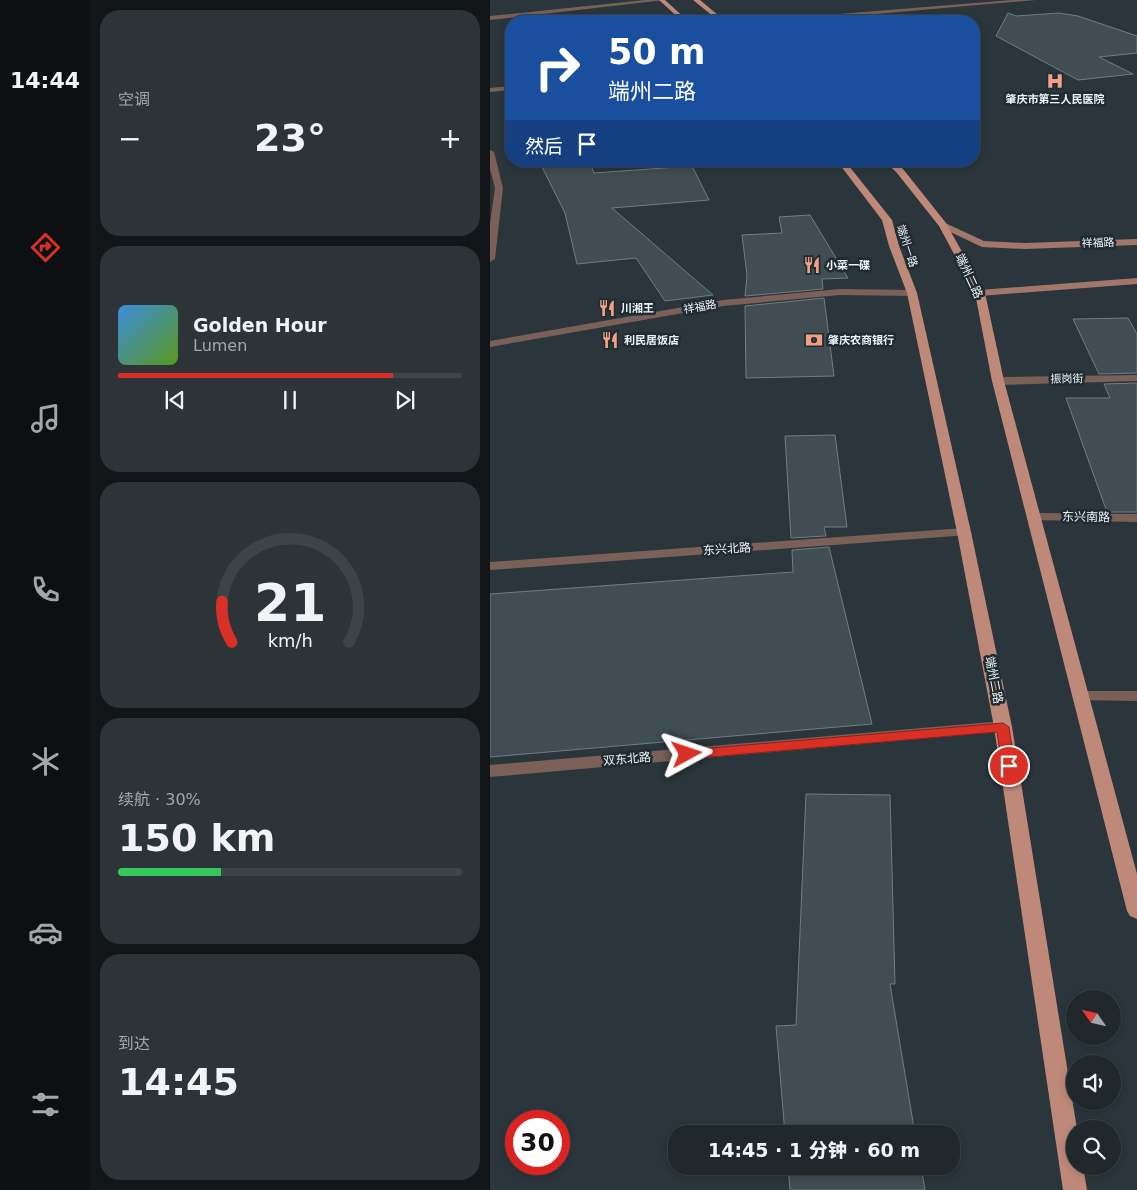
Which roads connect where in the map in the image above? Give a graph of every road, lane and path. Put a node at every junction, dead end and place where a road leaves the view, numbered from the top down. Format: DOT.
graph roads {
  1 [pos="662,0"];
  2 [pos="696,0"];
  3 [pos="1033,0"];
  4 [pos="519,15"];
  5 [pos="678,15"];
  6 [pos="715,15"];
  7 [pos="850,15"];
  8 [pos="505,16"];
  9 [pos="490,18"];
  10 [pos="505,89"];
  11 [pos="490,90"];
  12 [pos="490,152"];
  13 [pos="846,167"];
  14 [pos="895,167"];
  15 [pos="494,189"];
  16 [pos="942,225"];
  17 [pos="1137,242"];
  18 [pos="490,259"];
  19 [pos="1137,281"];
  20 [pos="912,293"];
  21 [pos="980,293"];
  22 [pos="490,344"];
  23 [pos="1137,378"];
  24 [pos="998,381"];
  25 [pos="1036,516"];
  26 [pos="1137,518"];
  27 [pos="964,532"];
  28 [pos="490,566"];
  29 [pos="1082,696"];
  30 [pos="1137,696"];
  31 [pos="1003,727"];
  32 [pos="490,771"];
  33 [pos="1137,911"];
  34 [pos="1076,1190"];
  1 -- 4 [label="street"];
  1 -- 5 [label="main road"];
  2 -- 6 [label="main road"];
  3 -- 7 [label="street"];
  8 -- 9 [label="street"];
  10 -- 11 [label="street"];
  12 -- 15 [label="street"];
  13 -- 20 [label="main road, 端州一路"];
  14 -- 16 [label="main road"];
  15 -- 18 [label="street"];
  16 -- 17 [label="street, 祥福路"];
  16 -- 21 [label="main road, 端州二路"];
  19 -- 21 [label="street"];
  20 -- 22 [label="street, 祥福路"];
  20 -- 27 [label="main road, 端州二路"];
  21 -- 24 [label="main road, 端州二路"];
  23 -- 24 [label="street, 振岗街"];
  24 -- 25 [label="main road, 端州二路"];
  25 -- 26 [label="street, 东兴南路"];
  25 -- 29 [label="main road, 端州二路"];
  27 -- 28 [label="street, 东兴北路"];
  27 -- 31 [label="main road, 端州二路"];
  29 -- 30 [label="street"];
  29 -- 33 [label="main road, 端州二路"];
  31 -- 32 [label="street, 双东北路"];
  31 -- 34 [label="main road, 端州二路"];
}
